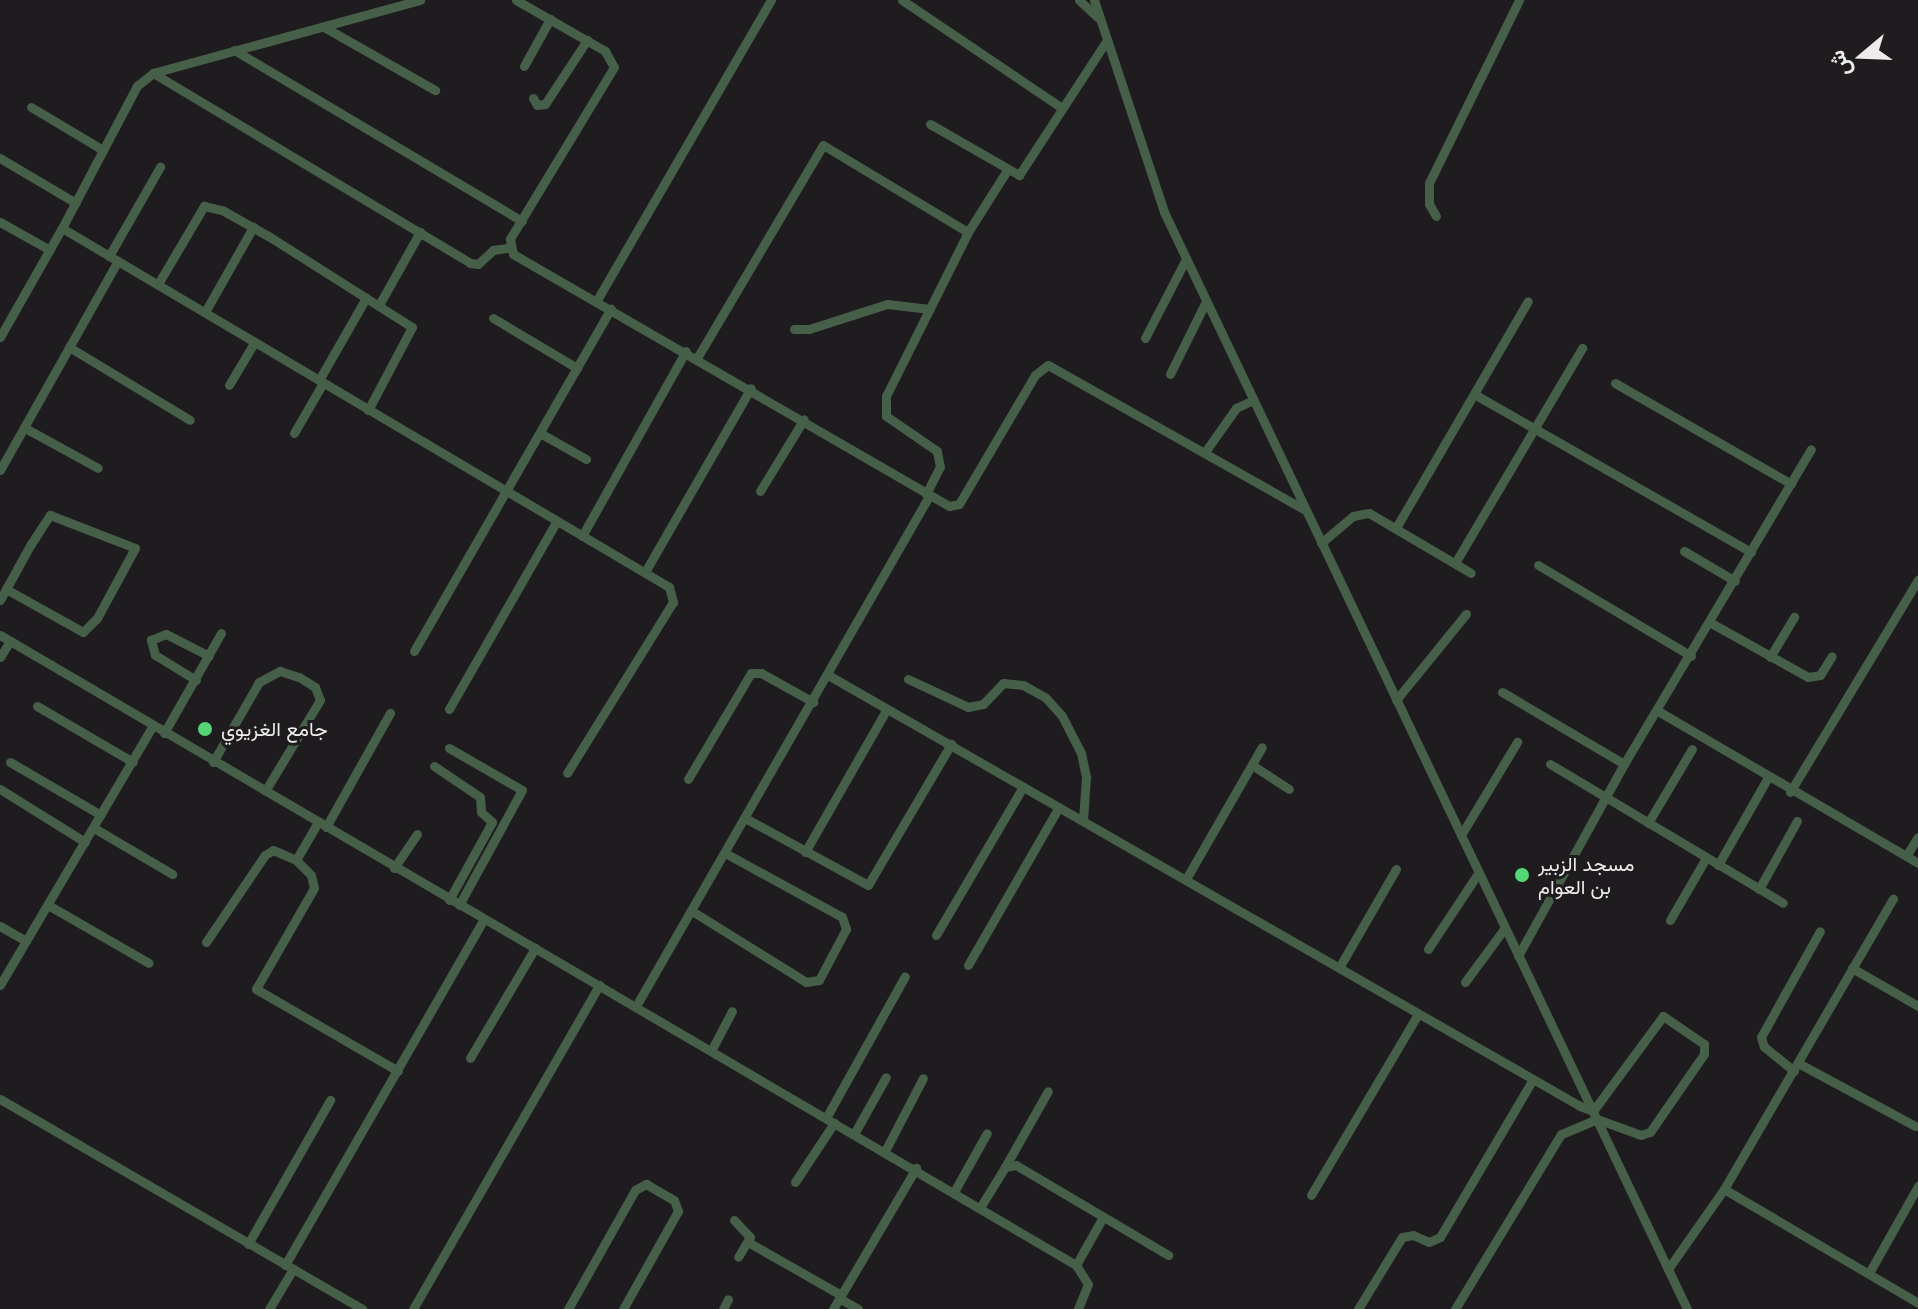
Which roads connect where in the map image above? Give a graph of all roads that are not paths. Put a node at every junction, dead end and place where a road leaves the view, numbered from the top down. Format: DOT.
graph roads {
  1 [pos="420,0"];
  2 [pos="516,0"];
  3 [pos="771,0"];
  4 [pos="902,0"];
  5 [pos="1079,0"];
  6 [pos="1094,0"];
  7 [pos="1519,0"];
  8 [pos="1099,18"];
  9 [pos="550,19"];
  10 [pos="324,27"];
  11 [pos="587,40"];
  12 [pos="1105,43"];
  13 [pos="234,50"];
  14 [pos="524,66"];
  15 [pos="153,73"];
  16 [pos="435,90"];
  17 [pos="533,98"];
  18 [pos="31,107"];
  19 [pos="1062,108"];
  20 [pos="930,124"];
  21 [pos="103,150"];
  22 [pos="0,158"];
  23 [pos="160,167"];
  24 [pos="1006,172"];
  25 [pos="76,203"];
  26 [pos="1436,216"];
  27 [pos="522,221"];
  28 [pos="0,222"];
  29 [pos="253,227"];
  30 [pos="62,228"];
  31 [pos="420,232"];
  32 [pos="968,232"];
  33 [pos="508,248"];
  34 [pos="50,250"];
  35 [pos="114,258"];
  36 [pos="1186,259"];
  37 [pos="158,284"];
  38 [pos="366,298"];
  39 [pos="597,300"];
  40 [pos="1206,301"];
  41 [pos="1528,301"];
  42 [pos="379,305"];
  43 [pos="611,309"];
  44 [pos="930,309"];
  45 [pos="205,312"];
  46 [pos="493,318"];
  47 [pos="794,329"];
  48 [pos="0,337"];
  49 [pos="1145,338"];
  50 [pos="254,343"];
  51 [pos="69,347"];
  52 [pos="1582,348"];
  53 [pos="686,351"];
  54 [pos="697,358"];
  55 [pos="577,368"];
  56 [pos="1170,374"];
  57 [pos="321,381"];
  58 [pos="1615,383"];
  59 [pos="229,385"];
  60 [pos="751,388"];
  61 [pos="1474,394"];
  62 [pos="1253,400"];
  63 [pos="368,410"];
  64 [pos="804,419"];
  65 [pos="190,420"];
  66 [pos="25,428"];
  67 [pos="1533,430"];
  68 [pos="294,433"];
  69 [pos="540,433"];
  70 [pos="1811,449"];
  71 [pos="1205,452"];
  72 [pos="586,459"];
  73 [pos="98,468"];
  74 [pos="0,470"];
  75 [pos="1791,484"];
  76 [pos="760,491"];
  77 [pos="505,494"];
  78 [pos="927,495"];
  79 [pos="1305,509"];
  80 [pos="556,522"];
  81 [pos="1397,526"];
  82 [pos="582,536"];
  83 [pos="1321,543"];
  84 [pos="1684,551"];
  85 [pos="1751,552"];
  86 [pos="1455,563"];
  87 [pos="1538,565"];
  88 [pos="645,572"];
  89 [pos="1471,573"];
  90 [pos="1918,580"];
  91 [pos="1735,581"];
  92 [pos="6,589"];
  93 [pos="0,600"];
  94 [pos="1466,614"];
  95 [pos="1794,617"];
  96 [pos="1711,623"];
  97 [pos="221,633"];
  98 [pos="0,635"];
  99 [pos="10,641"];
  100 [pos="414,651"];
  101 [pos="209,656"];
  102 [pos="1691,656"];
  103 [pos="1832,656"];
  104 [pos="0,657"];
  105 [pos="1770,657"];
  106 [pos="828,675"];
  107 [pos="908,679"];
  108 [pos="196,680"];
  109 [pos="1502,692"];
  110 [pos="1396,700"];
  111 [pos="813,702"];
  112 [pos="37,706"];
  113 [pos="449,709"];
  114 [pos="887,709"];
  115 [pos="1658,711"];
  116 [pos="390,713"];
  117 [pos="152,727"];
  118 [pos="164,733"];
  119 [pos="1517,742"];
  120 [pos="951,744"];
  121 [pos="1262,747"];
  122 [pos="449,748"];
  123 [pos="1692,749"];
  124 [pos="10,762"];
  125 [pos="133,762"];
  126 [pos="213,762"];
  127 [pos="1550,764"];
  128 [pos="1624,764"];
  129 [pos="1252,765"];
  130 [pos="434,766"];
  131 [pos="567,773"];
  132 [pos="688,779"];
  133 [pos="1767,779"];
  134 [pos="1023,787"];
  135 [pos="0,789"];
  136 [pos="1289,789"];
  137 [pos="265,791"];
  138 [pos="1790,792"];
  139 [pos="1606,798"];
  140 [pos="1059,807"];
  141 [pos="101,815"];
  142 [pos="745,818"];
  143 [pos="1083,820"];
  144 [pos="1797,821"];
  145 [pos="1648,823"];
  146 [pos="322,824"];
  147 [pos="94,828"];
  148 [pos="417,834"];
  149 [pos="1461,835"];
  150 [pos="1918,837"];
  151 [pos="85,842"];
  152 [pos="805,852"];
  153 [pos="725,853"];
  154 [pos="1906,856"];
  155 [pos="1706,858"];
  156 [pos="296,860"];
  157 [pos="1918,863"];
  158 [pos="1718,865"];
  159 [pos="394,868"];
  160 [pos="1396,869"];
  161 [pos="172,874"];
  162 [pos="1477,875"];
  163 [pos="1186,879"];
  164 [pos="1759,889"];
  165 [pos="1893,899"];
  166 [pos="454,902"];
  167 [pos="1783,903"];
  168 [pos="48,905"];
  169 [pos="692,911"];
  170 [pos="484,919"];
  171 [pos="1670,920"];
  172 [pos="0,926"];
  173 [pos="1504,929"];
  174 [pos="1820,931"];
  175 [pos="936,935"];
  176 [pos="26,941"];
  177 [pos="206,942"];
  178 [pos="535,948"];
  179 [pos="1428,949"];
  180 [pos="1518,956"];
  181 [pos="149,963"];
  182 [pos="968,965"];
  183 [pos="1340,966"];
  184 [pos="1852,968"];
  185 [pos="905,976"];
  186 [pos="1465,982"];
  187 [pos="0,985"];
  188 [pos="599,985"];
  189 [pos="636,1006"];
  190 [pos="1918,1006"];
  191 [pos="732,1011"];
  192 [pos="1418,1014"];
  193 [pos="711,1051"];
  194 [pos="470,1058"];
  195 [pos="1796,1067"];
  196 [pos="398,1071"];
  197 [pos="886,1077"];
  198 [pos="923,1078"];
  199 [pos="1532,1081"];
  200 [pos="1048,1091"];
  201 [pos="0,1099"];
  202 [pos="330,1100"];
  203 [pos="1595,1115"];
  204 [pos="830,1120"];
  205 [pos="1915,1126"];
  206 [pos="987,1133"];
  207 [pos="854,1134"];
  208 [pos="885,1151"];
  209 [pos="1005,1167"];
  210 [pos="916,1168"];
  211 [pos="795,1182"];
  212 [pos="1918,1186"];
  213 [pos="1724,1189"];
  214 [pos="955,1190"];
  215 [pos="1311,1195"];
  216 [pos="981,1206"];
  217 [pos="1103,1217"];
  218 [pos="734,1220"];
  219 [pos="748,1242"];
  220 [pos="248,1244"];
  221 [pos="1168,1255"];
  222 [pos="738,1257"];
  223 [pos="1076,1265"];
  224 [pos="289,1267"];
  225 [pos="1668,1269"];
  226 [pos="1869,1273"];
  227 [pos="840,1297"];
  228 [pos="728,1299"];
  229 [pos="1918,1303"];
  230 [pos="269,1309"];
  231 [pos="362,1309"];
  232 [pos="413,1309"];
  233 [pos="568,1309"];
  234 [pos="623,1309"];
  235 [pos="723,1309"];
  236 [pos="833,1309"];
  237 [pos="858,1309"];
  238 [pos="1078,1309"];
  239 [pos="1358,1309"];
  240 [pos="1455,1309"];
  241 [pos="1687,1309"];
  1 -- 10 [label="street"];
  2 -- 9 [label="street"];
  3 -- 39 [label="street"];
  4 -- 19 [label="street"];
  5 -- 8 [label="street"];
  6 -- 8 [label="street"];
  7 -- 26 [label="street"];
  8 -- 12 [label="street"];
  9 -- 11 [label="street"];
  9 -- 14 [label="street"];
  10 -- 13 [label="street"];
  10 -- 16 [label="street"];
  11 -- 17 [label="street"];
  11 -- 27 [label="street"];
  12 -- 19 [label="street"];
  12 -- 36 [label="street"];
  13 -- 15 [label="street"];
  13 -- 27 [label="street"];
  15 -- 21 [label="street"];
  15 -- 31 [label="street"];
  18 -- 21 [label="street"];
  19 -- 24 [label="street"];
  20 -- 24 [label="street"];
  21 -- 25 [label="street"];
  22 -- 25 [label="street"];
  23 -- 35 [label="street"];
  24 -- 32 [label="street"];
  25 -- 30 [label="street"];
  27 -- 33 [label="street"];
  28 -- 34 [label="street"];
  29 -- 37 [label="street"];
  29 -- 38 [label="street"];
  29 -- 45 [label="street"];
  30 -- 34 [label="street"];
  30 -- 35 [label="street"];
  31 -- 33 [label="street"];
  31 -- 42 [label="street"];
  32 -- 44 [label="street"];
  32 -- 54 [label="street"];
  33 -- 39 [label="street"];
  34 -- 48 [label="street"];
  35 -- 37 [label="street"];
  35 -- 51 [label="street"];
  36 -- 40 [label="street"];
  36 -- 49 [label="street"];
  37 -- 45 [label="street"];
  38 -- 42 [label="street"];
  38 -- 57 [label="street"];
  39 -- 43 [label="street"];
  40 -- 56 [label="street"];
  40 -- 62 [label="street"];
  41 -- 61 [label="street"];
  42 -- 63 [label="street"];
  43 -- 53 [label="street"];
  43 -- 55 [label="street"];
  44 -- 47 [label="street"];
  44 -- 78 [label="street"];
  45 -- 50 [label="street"];
  46 -- 55 [label="street"];
  50 -- 57 [label="street"];
  50 -- 59 [label="street"];
  51 -- 65 [label="street"];
  51 -- 66 [label="street"];
  52 -- 67 [label="street"];
  53 -- 54 [label="street"];
  53 -- 82 [label="street"];
  54 -- 60 [label="street"];
  55 -- 69 [label="street"];
  57 -- 63 [label="street"];
  57 -- 68 [label="street"];
  58 -- 75 [label="street"];
  60 -- 64 [label="street"];
  60 -- 88 [label="street"];
  61 -- 67 [label="street"];
  61 -- 81 [label="street"];
  62 -- 71 [label="street"];
  62 -- 79 [label="street"];
  63 -- 77 [label="street"];
  64 -- 76 [label="street"];
  64 -- 78 [label="street"];
  66 -- 73 [label="street"];
  66 -- 74 [label="street"];
  67 -- 85 [label="street"];
  67 -- 86 [label="street"];
  69 -- 72 [label="street"];
  69 -- 77 [label="street"];
  70 -- 75 [label="street"];
  71 -- 78 [label="street"];
  71 -- 79 [label="street"];
  75 -- 85 [label="street"];
  77 -- 80 [label="street"];
  77 -- 100 [label="street"];
  78 -- 106 [label="street"];
  79 -- 83 [label="street"];
  80 -- 82 [label="street"];
  80 -- 113 [label="street"];
  81 -- 83 [label="street"];
  81 -- 86 [label="street"];
  82 -- 88 [label="street"];
  83 -- 110 [label="street"];
  84 -- 91 [label="street"];
  85 -- 91 [label="street"];
  86 -- 89 [label="street"];
  87 -- 102 [label="street"];
  88 -- 131 [label="street"];
  90 -- 138 [label="street"];
  91 -- 96 [label="street"];
  92 -- 92 [label="street"];
  92 -- 93 [label="street"];
  94 -- 110 [label="street"];
  95 -- 105 [label="street"];
  96 -- 102 [label="street"];
  96 -- 105 [label="street"];
  97 -- 101 [label="street"];
  98 -- 99 [label="street"];
  99 -- 104 [label="street"];
  99 -- 117 [label="street"];
  101 -- 108 [label="street"];
  101 -- 108 [label="street"];
  102 -- 115 [label="street"];
  103 -- 105 [label="street"];
  106 -- 111 [label="street"];
  106 -- 114 [label="street"];
  107 -- 143 [label="street"];
  108 -- 118 [label="street"];
  109 -- 128 [label="street"];
  110 -- 149 [label="street"];
  111 -- 132 [label="street"];
  111 -- 142 [label="street"];
  112 -- 125 [label="street"];
  114 -- 120 [label="street"];
  114 -- 152 [label="street"];
  115 -- 128 [label="street"];
  115 -- 133 [label="street"];
  116 -- 146 [label="street"];
  117 -- 118 [label="street"];
  117 -- 125 [label="street"];
  118 -- 126 [label="street"];
  119 -- 149 [label="street"];
  120 -- 134 [label="street"];
  120 -- 152 [label="street"];
  121 -- 129 [label="street"];
  122 -- 166 [label="street"];
  123 -- 145 [label="street"];
  124 -- 141 [label="street"];
  125 -- 141 [label="street"];
  126 -- 137 [label="street"];
  126 -- 137 [label="street"];
  127 -- 139 [label="street"];
  128 -- 139 [label="street"];
  129 -- 136 [label="street"];
  129 -- 163 [label="street"];
  130 -- 166 [label="street"];
  133 -- 138 [label="street"];
  133 -- 158 [label="street"];
  134 -- 140 [label="street"];
  134 -- 175 [label="street"];
  135 -- 151 [label="street"];
  137 -- 146 [label="street"];
  138 -- 154 [label="street"];
  139 -- 145 [label="street"];
  139 -- 180 [label="street"];
  140 -- 143 [label="street"];
  140 -- 182 [label="street"];
  141 -- 147 [label="street"];
  142 -- 152 [label="street"];
  142 -- 153 [label="street"];
  143 -- 163 [label="street"];
  144 -- 164 [label="street"];
  145 -- 155 [label="street"];
  146 -- 156 [label="street"];
  146 -- 159 [label="street"];
  147 -- 151 [label="street"];
  147 -- 161 [label="street"];
  148 -- 159 [label="street"];
  149 -- 162 [label="street"];
  150 -- 154 [label="street"];
  151 -- 168 [label="street"];
  153 -- 169 [label="street"];
  153 -- 169 [label="street"];
  154 -- 157 [label="street"];
  155 -- 158 [label="street"];
  155 -- 171 [label="street"];
  156 -- 177 [label="street"];
  156 -- 196 [label="street"];
  158 -- 164 [label="street"];
  159 -- 166 [label="street"];
  160 -- 183 [label="street"];
  162 -- 173 [label="street"];
  162 -- 179 [label="street"];
  163 -- 183 [label="street"];
  164 -- 167 [label="street"];
  165 -- 184 [label="street"];
  166 -- 170 [label="street"];
  168 -- 176 [label="street"];
  168 -- 181 [label="street"];
  169 -- 189 [label="street"];
  170 -- 178 [label="street"];
  170 -- 196 [label="street"];
  172 -- 176 [label="street"];
  173 -- 180 [label="street"];
  173 -- 186 [label="street"];
  174 -- 195 [label="street"];
  176 -- 187 [label="street"];
  178 -- 188 [label="street"];
  178 -- 194 [label="street"];
  180 -- 203 [label="street"];
  183 -- 192 [label="street"];
  184 -- 190 [label="street"];
  184 -- 195 [label="street"];
  185 -- 204 [label="street"];
  188 -- 189 [label="street"];
  188 -- 232 [label="street"];
  189 -- 193 [label="street"];
  191 -- 193 [label="street"];
  192 -- 199 [label="street"];
  192 -- 215 [label="street"];
  193 -- 204 [label="street"];
  195 -- 205 [label="street"];
  195 -- 213 [label="street"];
  196 -- 224 [label="street"];
  197 -- 207 [label="street"];
  198 -- 208 [label="street"];
  199 -- 203 [label="street"];
  199 -- 239 [label="street"];
  200 -- 209 [label="street"];
  201 -- 220 [label="street"];
  202 -- 220 [label="street"];
  203 -- 203 [label="street"];
  203 -- 225 [label="street"];
  203 -- 240 [label="street"];
  204 -- 207 [label="street"];
  204 -- 211 [label="street"];
  206 -- 214 [label="street"];
  207 -- 208 [label="street"];
  208 -- 210 [label="street"];
  209 -- 216 [label="street"];
  209 -- 217 [label="street"];
  210 -- 214 [label="street"];
  210 -- 227 [label="street"];
  212 -- 226 [label="street"];
  213 -- 225 [label="street"];
  213 -- 226 [label="street"];
  214 -- 216 [label="street"];
  216 -- 223 [label="street"];
  217 -- 221 [label="street"];
  217 -- 223 [label="street"];
  218 -- 219 [label="street"];
  219 -- 222 [label="street"];
  219 -- 227 [label="street"];
  220 -- 224 [label="street"];
  223 -- 238 [label="street"];
  224 -- 230 [label="street"];
  224 -- 231 [label="street"];
  225 -- 241 [label="street"];
  226 -- 229 [label="street"];
  227 -- 236 [label="street"];
  227 -- 237 [label="street"];
  228 -- 235 [label="street"];
  233 -- 234 [label="street"];
}
